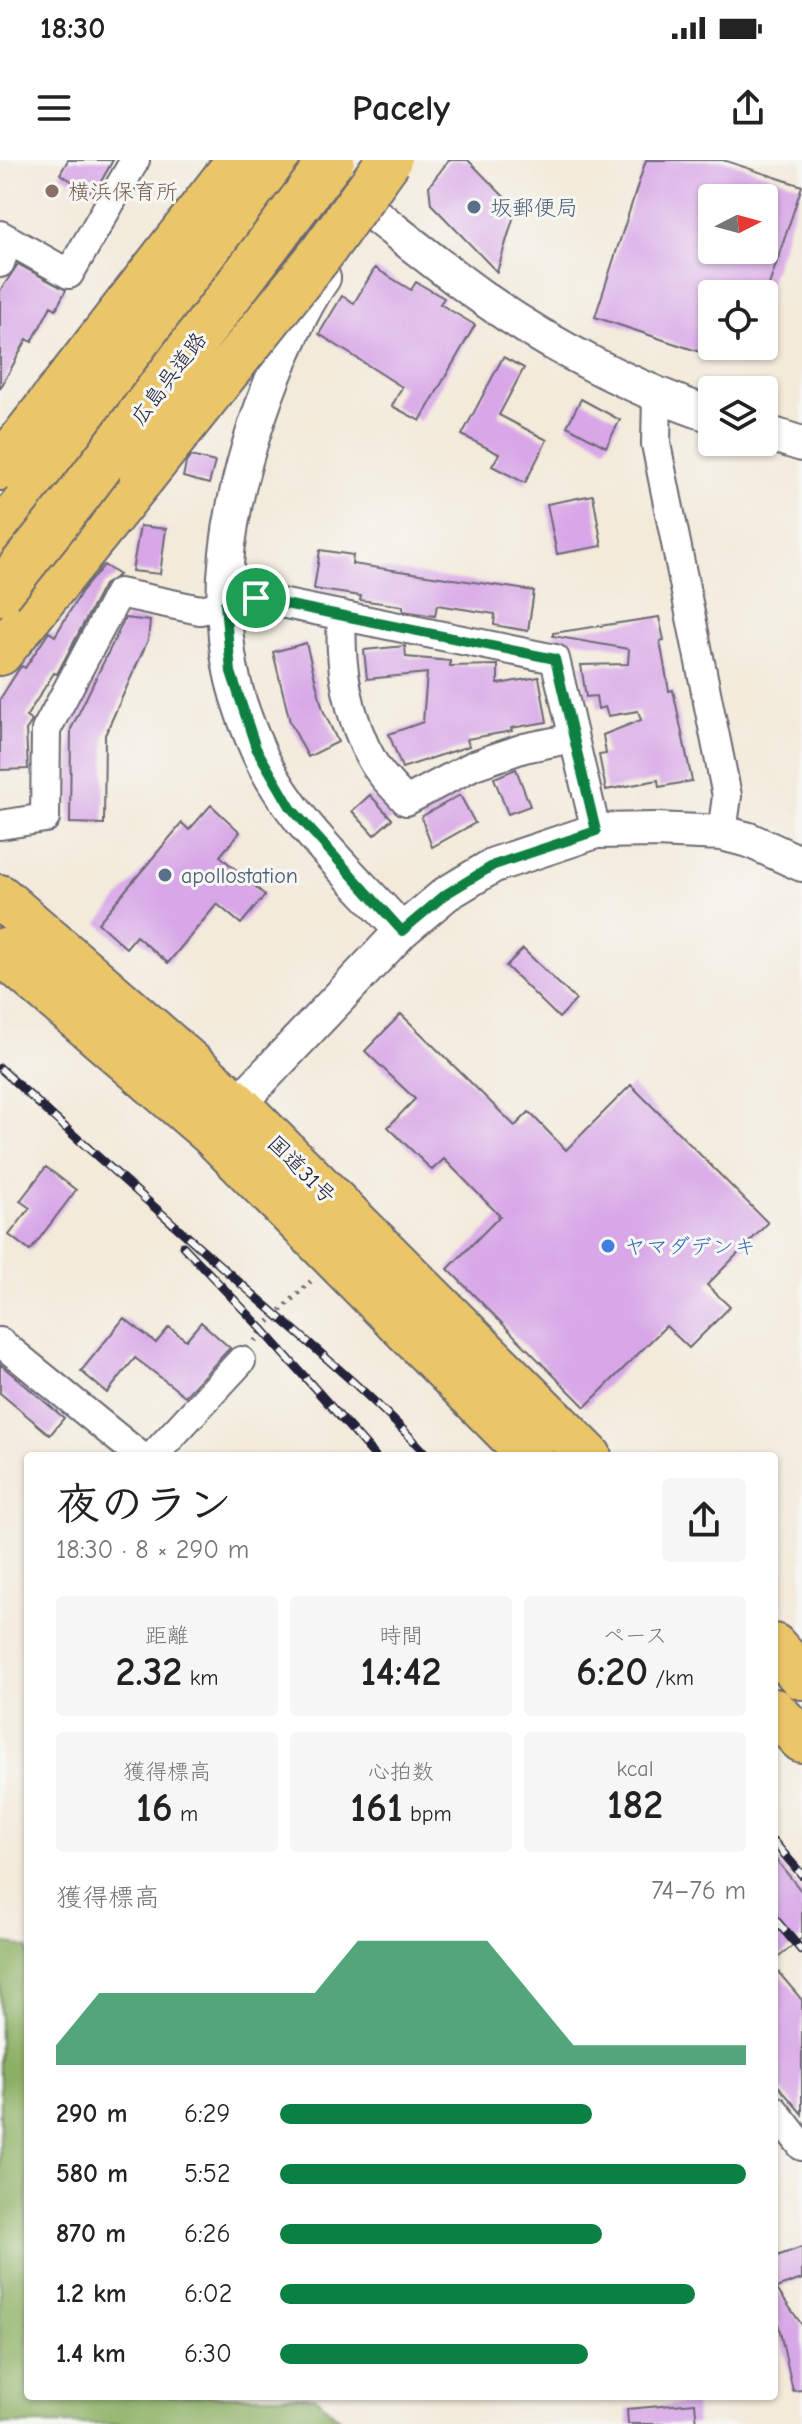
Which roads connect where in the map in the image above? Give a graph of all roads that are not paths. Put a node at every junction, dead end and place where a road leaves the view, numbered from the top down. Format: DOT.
graph roads {
  1 [pos="135,160"];
  2 [pos="239,160"];
  3 [pos="285,160"];
  4 [pos="308,160"];
  5 [pos="332,160"];
  6 [pos="389,160"];
  7 [pos="413,160"];
  8 [pos="371,212"];
  9 [pos="3,246"];
  10 [pos="657,394"];
  11 [pos="698,410"];
  12 [pos="778,436"];
  13 [pos="802,444"];
  14 [pos="0,468"];
  15 [pos="0,534"];
  16 [pos="0,593"];
  17 [pos="225,604"];
  18 [pos="342,615"];
  19 [pos="0,653"];
  20 [pos="573,738"];
  21 [pos="0,825"];
  22 [pos="596,831"];
  23 [pos="722,833"];
  24 [pos="802,864"];
  25 [pos="0,897"];
  26 [pos="402,931"];
  27 [pos="0,951"];
  28 [pos="224,1119"];
  29 [pos="0,1342"];
  30 [pos="241,1361"];
  31 [pos="135,1452"];
  32 [pos="157,1452"];
  33 [pos="527,1452"];
  34 [pos="585,1452"];
  35 [pos="778,1650"];
  36 [pos="802,1677"];
  37 [pos="778,1715"];
  38 [pos="802,1740"];
  39 [pos="778,2115"];
  40 [pos="802,2146"];
  1 -- 9 [label="street"];
  2 -- 14 [label="highway"];
  3 -- 15 [label="highway, 広島呉道路"];
  4 -- 8 [label="street"];
  5 -- 16 [label="highway, 広島呉道路, bridge"];
  6 -- 19 [label="highway, bridge"];
  7 -- 8 [label="street"];
  8 -- 10 [label="street"];
  8 -- 17 [label="street"];
  10 -- 11 [label="street"];
  10 -- 23 [label="street"];
  12 -- 13 [label="street"];
  17 -- 18 [label="street"];
  17 -- 21 [label="street"];
  17 -- 26 [label="street"];
  18 -- 20 [label="street"];
  18 -- 20 [label="street"];
  20 -- 22 [label="street"];
  22 -- 23 [label="street"];
  22 -- 26 [label="street"];
  23 -- 24 [label="street"];
  25 -- 28 [label="highway, 国道31号"];
  26 -- 28 [label="street"];
  27 -- 28 [label="highway, 国道31号"];
  28 -- 33 [label="highway, 国道31号"];
  28 -- 34 [label="highway, 国道31号"];
  29 -- 31 [label="street"];
  30 -- 32 [label="street"];
  35 -- 36 [label="highway"];
  37 -- 38 [label="highway"];
  39 -- 40 [label="street"];
}
